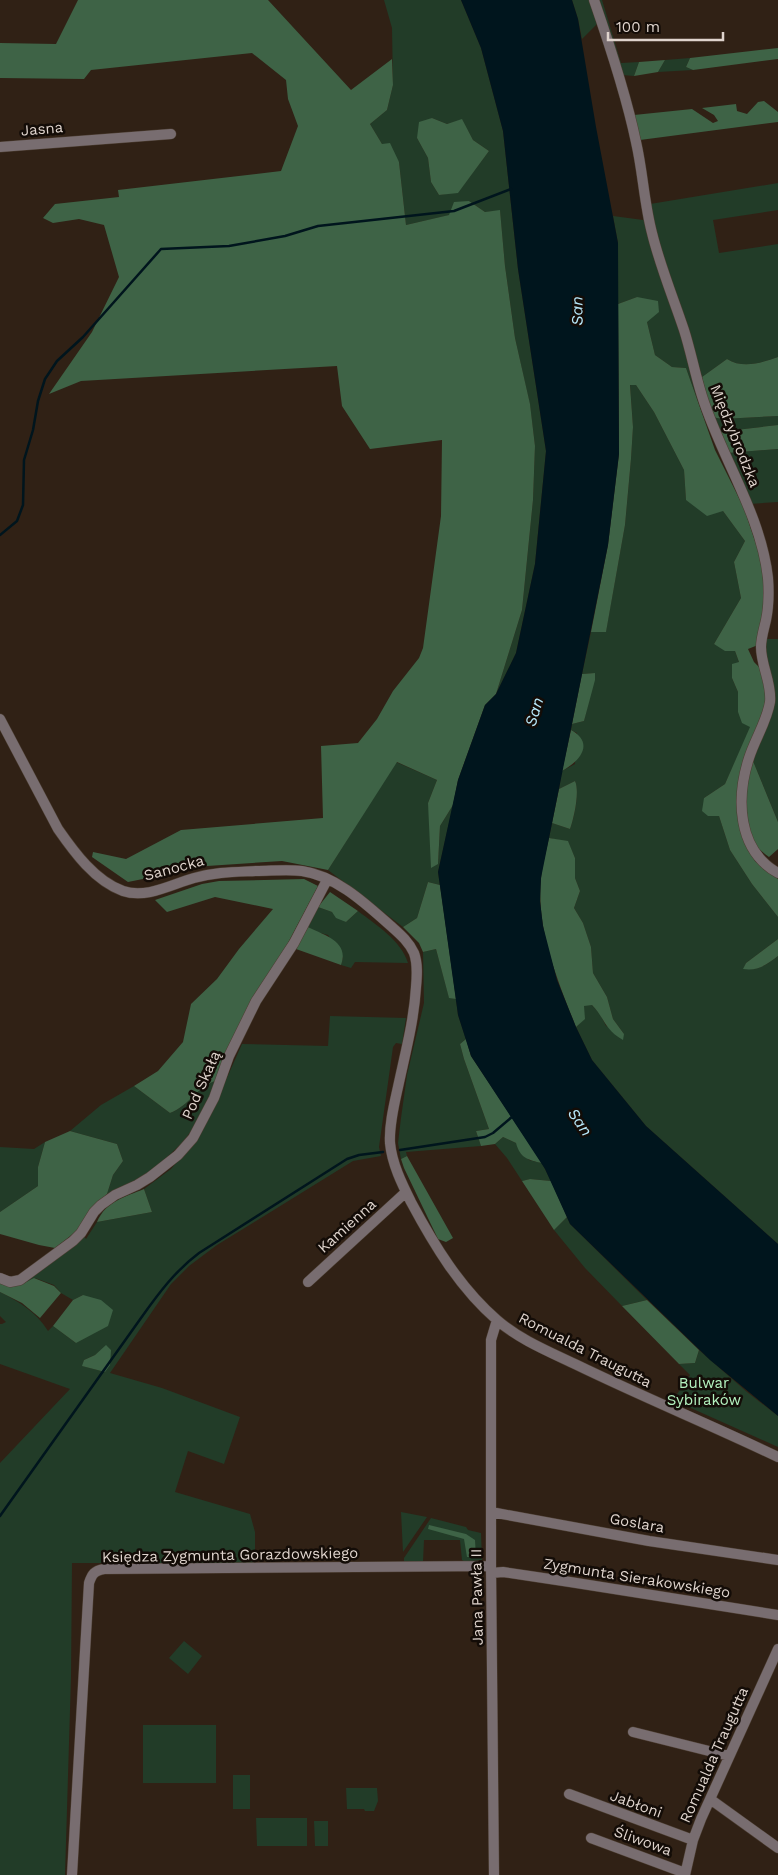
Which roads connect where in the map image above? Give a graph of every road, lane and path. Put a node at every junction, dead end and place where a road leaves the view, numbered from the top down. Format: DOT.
graph roads {
  1 [pos="594,0"];
  2 [pos="171,134"];
  3 [pos="0,147"];
  4 [pos="0,719"];
  5 [pos="778,873"];
  6 [pos="327,880"];
  7 [pos="406,1192"];
  8 [pos="0,1278"];
  9 [pos="308,1282"];
  10 [pos="496,1320"];
  11 [pos="778,1457"];
  12 [pos="491,1512"];
  13 [pos="778,1560"];
  14 [pos="491,1569"];
  15 [pos="778,1615"];
  16 [pos="778,1649"];
  17 [pos="632,1732"];
  18 [pos="729,1756"];
  19 [pos="569,1794"];
  20 [pos="710,1799"];
  21 [pos="590,1838"];
  22 [pos="693,1840"];
  23 [pos="778,1848"];
  24 [pos="685,1874"];
  25 [pos="72,1875"];
  26 [pos="494,1875"];
  1 -- 5 [label="street, Międzybrodzka"];
  2 -- 3 [label="street, Jasna"];
  4 -- 6 [label="street, Sanocka"];
  6 -- 7 [label="street, Romualda Traugutta"];
  6 -- 8 [label="street, Pod Skałą"];
  7 -- 9 [label="street, Kamienna"];
  7 -- 10 [label="street, Romualda Traugutta"];
  10 -- 11 [label="street, Romualda Traugutta"];
  10 -- 12 [label="street, Jana Pawła II"];
  12 -- 13 [label="street, Goslara"];
  12 -- 14 [label="street, Jana Pawła II"];
  14 -- 15 [label="street, Zygmunta Sierakowskiego"];
  14 -- 25 [label="street, Księdza Zygmunta Gorazdowskiego"];
  14 -- 26 [label="street, Jana Pawła II"];
  16 -- 18 [label="street, Romualda Traugutta"];
  17 -- 18 [label="street"];
  18 -- 20 [label="street, Romualda Traugutta"];
  19 -- 22 [label="street, Jabłoni"];
  20 -- 22 [label="street, Romualda Traugutta"];
  20 -- 23 [label="street"];
  21 -- 24 [label="street, Śliwowa"];
  22 -- 24 [label="street, Romualda Traugutta"];
}
